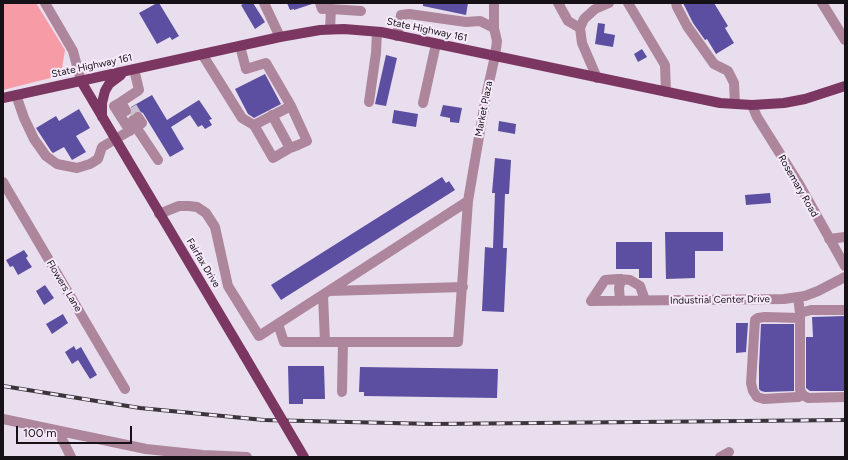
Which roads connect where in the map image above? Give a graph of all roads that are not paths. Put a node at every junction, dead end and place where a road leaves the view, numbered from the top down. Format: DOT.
graph roads {
  1 [pos="45,3"];
  2 [pos="264,3"];
  3 [pos="320,3"];
  4 [pos="494,3"];
  5 [pos="558,3"];
  6 [pos="609,3"];
  7 [pos="628,3"];
  8 [pos="676,3"];
  9 [pos="822,3"];
  10 [pos="596,5"];
  11 [pos="331,9"];
  12 [pos="361,11"];
  13 [pos="494,28"];
  14 [pos="580,28"];
  15 [pos="330,29"];
  16 [pos="377,32"];
  17 [pos="397,36"];
  18 [pos="280,37"];
  19 [pos="845,40"];
  20 [pos="436,44"];
  21 [pos="240,46"];
  22 [pos="202,54"];
  23 [pos="495,56"];
  24 [pos="131,70"];
  25 [pos="597,78"];
  26 [pos="81,81"];
  27 [pos="845,86"];
  28 [pos="666,92"];
  29 [pos="16,95"];
  30 [pos="3,98"];
  31 [pos="369,102"];
  32 [pos="423,103"];
  33 [pos="735,104"];
  34 [pos="752,105"];
  35 [pos="291,106"];
  36 [pos="272,115"];
  37 [pos="102,117"];
  38 [pos="134,124"];
  39 [pos="254,125"];
  40 [pos="115,140"];
  41 [pos="290,148"];
  42 [pos="158,160"];
  43 [pos="3,182"];
  44 [pos="468,201"];
  45 [pos="159,214"];
  46 [pos="845,237"];
  47 [pos="829,239"];
  48 [pos="845,266"];
  49 [pos="845,276"];
  50 [pos="621,279"];
  51 [pos="463,287"];
  52 [pos="326,293"];
  53 [pos="798,297"];
  54 [pos="645,300"];
  55 [pos="620,301"];
  56 [pos="845,310"];
  57 [pos="800,315"];
  58 [pos="278,324"];
  59 [pos="325,342"];
  60 [pos="343,342"];
  61 [pos="125,389"];
  62 [pos="342,392"];
  63 [pos="803,395"];
  64 [pos="845,397"];
  65 [pos="3,419"];
  66 [pos="61,431"];
  67 [pos="72,457"];
  68 [pos="245,457"];
  69 [pos="304,457"];
  1 -- 26 [label="street"];
  2 -- 18 [label="street"];
  3 -- 11 [label="street"];
  4 -- 13 [label="street, Market Plaza"];
  5 -- 14 [label="street"];
  6 -- 10 [label="street"];
  7 -- 28 [label="street"];
  8 -- 33 [label="street"];
  9 -- 19 [label="street"];
  10 -- 14 [label="street"];
  11 -- 12 [label="street"];
  11 -- 15 [label="street"];
  13 -- 17 [label="street"];
  13 -- 23 [label="street, Market Plaza"];
  14 -- 25 [label="street"];
  15 -- 16 [label="main road, State Highway 161"];
  15 -- 18 [label="main road, State Highway 161"];
  16 -- 17 [label="main road, State Highway 161"];
  16 -- 31 [label="street"];
  17 -- 20 [label="main road, State Highway 161"];
  18 -- 21 [label="main road, State Highway 161"];
  20 -- 23 [label="main road, State Highway 161"];
  20 -- 32 [label="street"];
  21 -- 22 [label="main road, State Highway 161"];
  21 -- 35 [label="street"];
  22 -- 24 [label="main road, State Highway 161"];
  22 -- 39 [label="street"];
  23 -- 25 [label="main road, State Highway 161"];
  23 -- 44 [label="street, Market Plaza"];
  24 -- 26 [label="main road, State Highway 161"];
  24 -- 37 [label="main road"];
  24 -- 38 [label="street"];
  25 -- 28 [label="main road, State Highway 161"];
  26 -- 29 [label="main road, State Highway 161"];
  26 -- 37 [label="main road, Fairfax Drive"];
  27 -- 34 [label="main road, State Highway 161"];
  28 -- 33 [label="main road, State Highway 161"];
  29 -- 30 [label="main road, State Highway 161"];
  29 -- 40 [label="street"];
  33 -- 34 [label="main road, State Highway 161"];
  34 -- 47 [label="street, Rosemary Road"];
  35 -- 36 [label="street"];
  35 -- 41 [label="street"];
  36 -- 39 [label="street"];
  36 -- 41 [label="street"];
  37 -- 40 [label="main road, Fairfax Drive"];
  38 -- 40 [label="street"];
  38 -- 42 [label="street"];
  39 -- 41 [label="street"];
  40 -- 45 [label="main road, Fairfax Drive"];
  43 -- 61 [label="street, Flowers Lane"];
  44 -- 51 [label="street, Market Plaza"];
  44 -- 52 [label="street"];
  45 -- 58 [label="street"];
  45 -- 69 [label="main road, Fairfax Drive, bridge"];
  46 -- 47 [label="street"];
  47 -- 48 [label="street, Rosemary Road"];
  49 -- 53 [label="street, Industrial Center Drive"];
  50 -- 54 [label="street"];
  50 -- 55 [label="street"];
  50 -- 55 [label="street, Industrial Center Drive"];
  51 -- 52 [label="street"];
  51 -- 60 [label="street, Market Plaza"];
  52 -- 58 [label="street"];
  52 -- 59 [label="street"];
  53 -- 54 [label="street, Industrial Center Drive"];
  53 -- 57 [label="street"];
  54 -- 55 [label="street, Industrial Center Drive"];
  56 -- 57 [label="street"];
  57 -- 63 [label="street"];
  57 -- 63 [label="street"];
  58 -- 59 [label="street"];
  59 -- 60 [label="street"];
  60 -- 62 [label="street"];
  63 -- 64 [label="street"];
  65 -- 66 [label="street"];
  66 -- 67 [label="street"];
  66 -- 68 [label="street"];
}
